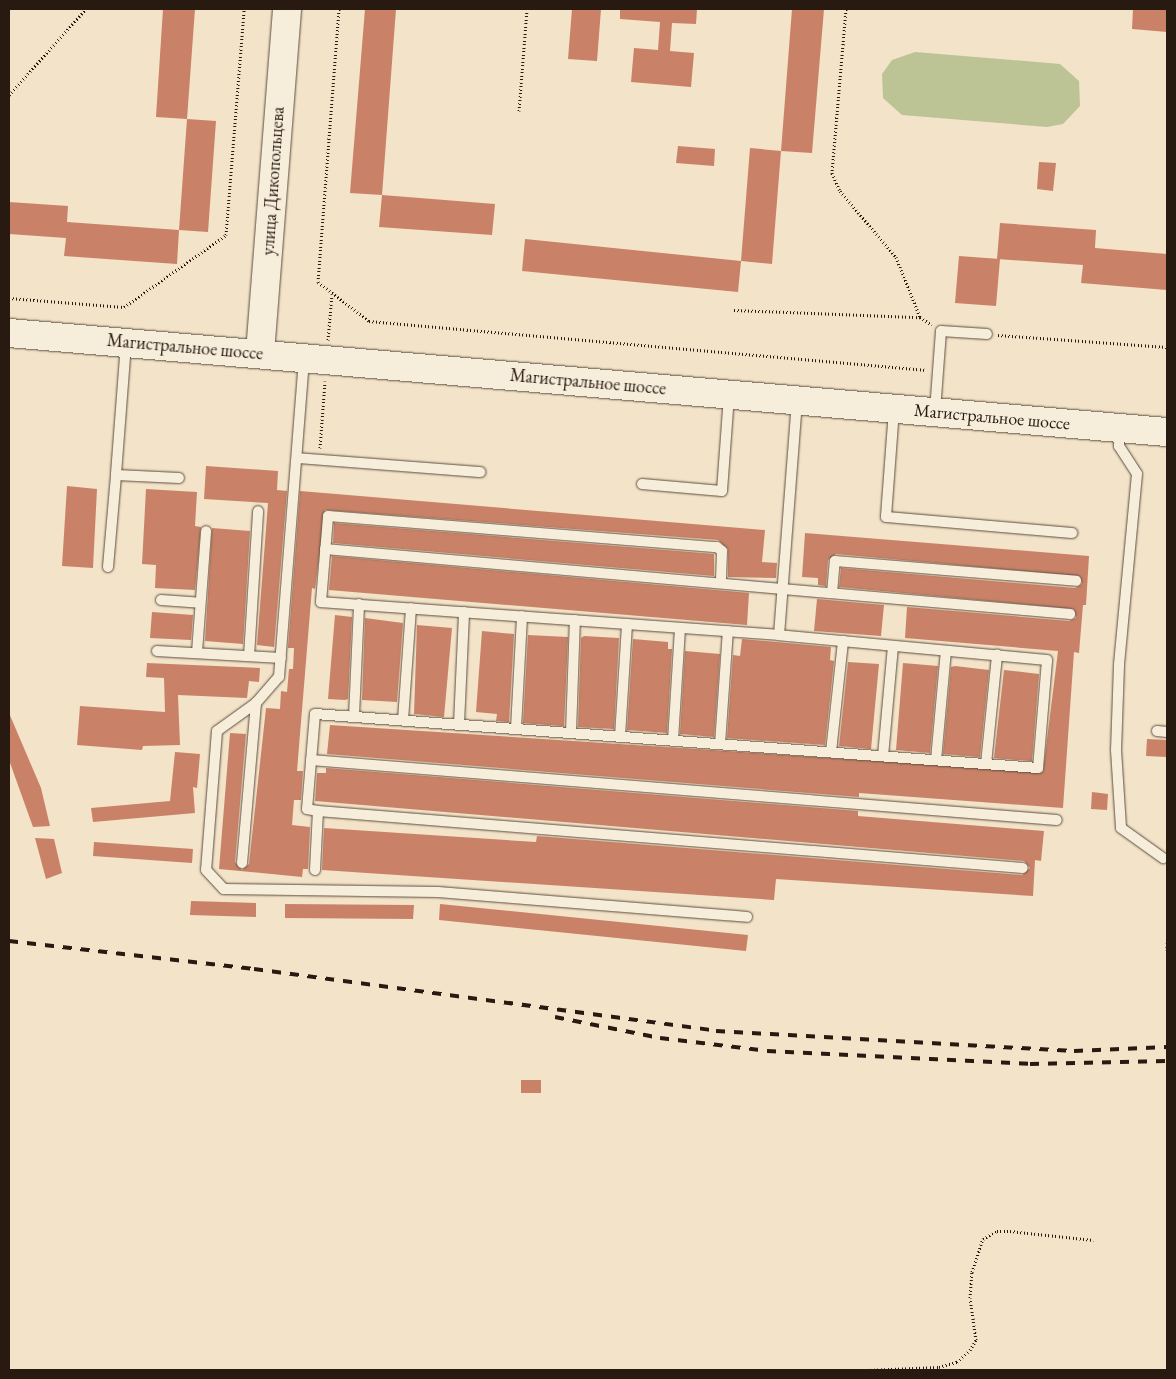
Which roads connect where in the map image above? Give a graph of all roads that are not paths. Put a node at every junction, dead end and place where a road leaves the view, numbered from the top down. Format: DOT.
graph roads {
  1 [pos="287,9"];
  2 [pos="9,333"];
  3 [pos="987,334"];
  4 [pos="126,342"];
  5 [pos="260,353"];
  6 [pos="304,357"];
  7 [pos="729,394"];
  8 [pos="798,400"];
  9 [pos="894,409"];
  10 [pos="935,412"];
  11 [pos="1120,429"];
  12 [pos="1167,432"];
  13 [pos="296,458"];
  14 [pos="480,472"];
  15 [pos="116,475"];
  16 [pos="179,478"];
  17 [pos="642,484"];
  18 [pos="258,512"];
  19 [pos="206,531"];
  20 [pos="1072,534"];
  21 [pos="325,549"];
  22 [pos="108,567"];
  23 [pos="1076,581"];
  24 [pos="721,583"];
  25 [pos="783,589"];
  26 [pos="832,593"];
  27 [pos="161,600"];
  28 [pos="200,603"];
  29 [pos="359,604"];
  30 [pos="411,608"];
  31 [pos="464,612"];
  32 [pos="1070,614"];
  33 [pos="522,616"];
  34 [pos="575,620"];
  35 [pos="627,624"];
  36 [pos="680,628"];
  37 [pos="728,632"];
  38 [pos="779,635"];
  39 [pos="843,641"];
  40 [pos="893,646"];
  41 [pos="946,650"];
  42 [pos="157,651"];
  43 [pos="197,652"];
  44 [pos="996,655"];
  45 [pos="249,656"];
  46 [pos="281,658"];
  47 [pos="256,703"];
  48 [pos="354,716"];
  49 [pos="403,720"];
  50 [pos="459,724"];
  51 [pos="516,728"];
  52 [pos="571,732"];
  53 [pos="620,736"];
  54 [pos="673,740"];
  55 [pos="720,744"];
  56 [pos="831,752"];
  57 [pos="883,756"];
  58 [pos="311,760"];
  59 [pos="936,760"];
  60 [pos="986,764"];
  61 [pos="318,811"];
  62 [pos="1057,820"];
  63 [pos="1162,858"];
  64 [pos="242,863"];
  65 [pos="1022,868"];
  66 [pos="315,870"];
  67 [pos="747,917"];
  1 -- 5 [label="main road, улица Дикопольцева"];
  2 -- 4 [label="main road, Магистральное шоссе"];
  3 -- 10 [label="lane"];
  4 -- 5 [label="main road, Магистральное шоссе"];
  4 -- 15 [label="lane"];
  5 -- 6 [label="main road, Магистральное шоссе"];
  6 -- 7 [label="main road, Магистральное шоссе"];
  6 -- 13 [label="lane"];
  7 -- 8 [label="main road, Магистральное шоссе"];
  7 -- 17 [label="lane"];
  8 -- 9 [label="main road, Магистральное шоссе"];
  8 -- 25 [label="lane"];
  9 -- 10 [label="main road, Магистральное шоссе"];
  9 -- 20 [label="lane"];
  10 -- 11 [label="main road, Магистральное шоссе"];
  11 -- 12 [label="main road, Магистральное шоссе"];
  11 -- 63 [label="lane"];
  13 -- 14 [label="lane"];
  13 -- 46 [label="lane"];
  15 -- 16 [label="lane"];
  15 -- 22 [label="lane"];
  18 -- 45 [label="lane"];
  19 -- 28 [label="lane"];
  21 -- 24 [label="lane"];
  21 -- 24 [label="lane"];
  21 -- 29 [label="lane"];
  23 -- 26 [label="lane"];
  24 -- 25 [label="lane"];
  25 -- 26 [label="lane"];
  25 -- 38 [label="lane"];
  26 -- 32 [label="lane"];
  27 -- 28 [label="lane"];
  28 -- 43 [label="lane"];
  29 -- 30 [label="lane"];
  29 -- 48 [label="lane"];
  30 -- 31 [label="lane"];
  30 -- 49 [label="lane"];
  31 -- 33 [label="lane"];
  31 -- 50 [label="lane"];
  33 -- 34 [label="lane"];
  33 -- 51 [label="lane"];
  34 -- 35 [label="lane"];
  34 -- 52 [label="lane"];
  35 -- 36 [label="lane"];
  35 -- 53 [label="lane"];
  36 -- 37 [label="lane"];
  36 -- 54 [label="lane"];
  37 -- 38 [label="lane"];
  37 -- 55 [label="lane"];
  38 -- 39 [label="lane"];
  39 -- 40 [label="lane"];
  39 -- 56 [label="lane"];
  40 -- 41 [label="lane"];
  40 -- 57 [label="lane"];
  41 -- 44 [label="lane"];
  41 -- 59 [label="lane"];
  42 -- 43 [label="lane"];
  43 -- 45 [label="lane"];
  44 -- 60 [label="lane"];
  44 -- 60 [label="lane"];
  45 -- 46 [label="lane"];
  46 -- 47 [label="lane"];
  47 -- 64 [label="lane"];
  47 -- 67 [label="lane"];
  48 -- 49 [label="lane"];
  48 -- 58 [label="lane"];
  49 -- 50 [label="lane"];
  50 -- 51 [label="lane"];
  51 -- 52 [label="lane"];
  52 -- 53 [label="lane"];
  53 -- 54 [label="lane"];
  54 -- 55 [label="lane"];
  55 -- 56 [label="lane"];
  56 -- 57 [label="lane"];
  57 -- 59 [label="lane"];
  58 -- 61 [label="lane"];
  58 -- 62 [label="lane"];
  59 -- 60 [label="lane"];
  61 -- 65 [label="lane"];
  61 -- 66 [label="lane"];
}
